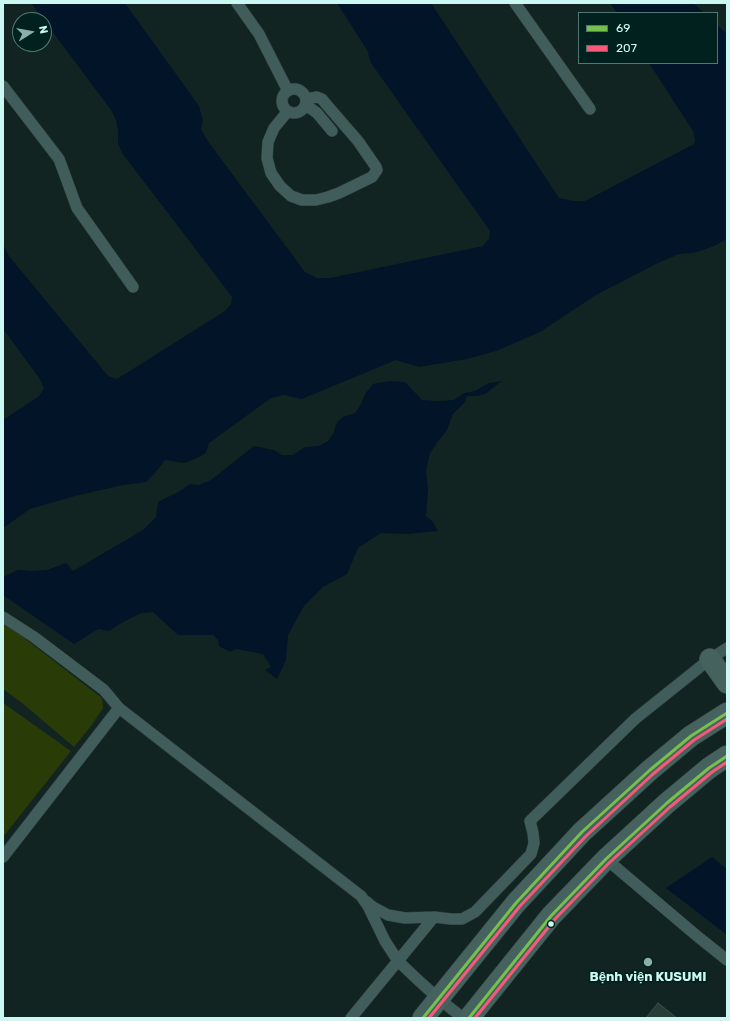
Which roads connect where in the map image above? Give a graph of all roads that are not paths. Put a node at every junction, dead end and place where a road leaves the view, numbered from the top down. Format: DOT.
graph roads {
  1 [pos="237,3"];
  2 [pos="515,3"];
  3 [pos="3,86"];
  4 [pos="288,91"];
  5 [pos="305,103"];
  6 [pos="590,109"];
  7 [pos="288,111"];
  8 [pos="332,131"];
  9 [pos="132,286"];
  10 [pos="3,618"];
  11 [pos="718,653"];
  12 [pos="727,683"];
  13 [pos="119,708"];
  14 [pos="727,713"];
  15 [pos="727,756"];
  16 [pos="3,857"];
  17 [pos="606,859"];
  18 [pos="361,896"];
  19 [pos="434,917"];
  20 [pos="398,960"];
  21 [pos="727,960"];
  22 [pos="439,999"];
  23 [pos="351,1018"];
  24 [pos="423,1018"];
  25 [pos="463,1018"];
  26 [pos="470,1018"];
  1 -- 4 [label="street"];
  2 -- 6 [label="street"];
  3 -- 9 [label="street"];
  4 -- 5 [label="street"];
  4 -- 7 [label="street"];
  5 -- 7 [label="street"];
  5 -- 7 [label="street"];
  5 -- 8 [label="street"];
  10 -- 13 [label="street"];
  11 -- 12 [label="highway"];
  11 -- 19 [label="street"];
  13 -- 16 [label="street"];
  13 -- 18 [label="street"];
  14 -- 22 [label="highway"];
  15 -- 17 [label="highway"];
  17 -- 21 [label="street"];
  17 -- 26 [label="highway"];
  18 -- 19 [label="street"];
  18 -- 20 [label="street"];
  19 -- 20 [label="street"];
  20 -- 22 [label="street"];
  20 -- 23 [label="street"];
  22 -- 24 [label="highway"];
  22 -- 25 [label="street"];
}
